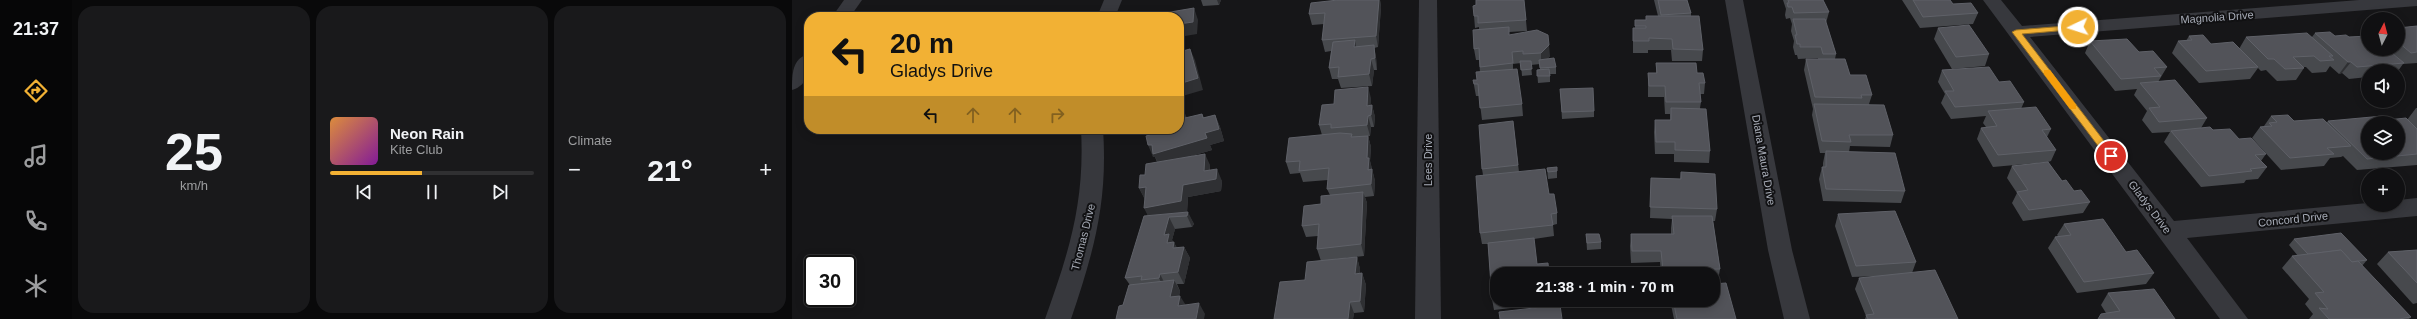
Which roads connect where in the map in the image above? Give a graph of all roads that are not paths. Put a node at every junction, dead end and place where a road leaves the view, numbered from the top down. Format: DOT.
graph roads {
  1 [pos="853,0"];
  2 [pos="1112,0"];
  3 [pos="1428,0"];
  4 [pos="1734,0"];
  5 [pos="1992,0"];
  6 [pos="2417,1"];
  7 [pos="845,12"];
  8 [pos="1108,12"];
  9 [pos="2016,32"];
  10 [pos="804,67"];
  11 [pos="792,83"];
  12 [pos="1092,134"];
  13 [pos="2417,207"];
  14 [pos="2168,231"];
  15 [pos="1058,319"];
  16 [pos="1428,319"];
  17 [pos="1797,319"];
  18 [pos="2235,319"];
  1 -- 7 [label="street"];
  2 -- 8 [label="street"];
  3 -- 16 [label="street, Lees Drive"];
  4 -- 17 [label="street, Diana Maura Drive"];
  5 -- 9 [label="street, Gladys Drive"];
  6 -- 9 [label="street, Magnolia Drive"];
  9 -- 14 [label="street, Gladys Drive"];
  10 -- 11 [label="street"];
  12 -- 15 [label="street, Thomas Drive"];
  13 -- 14 [label="street, Concord Drive"];
  14 -- 18 [label="street, Gladys Drive"];
}
